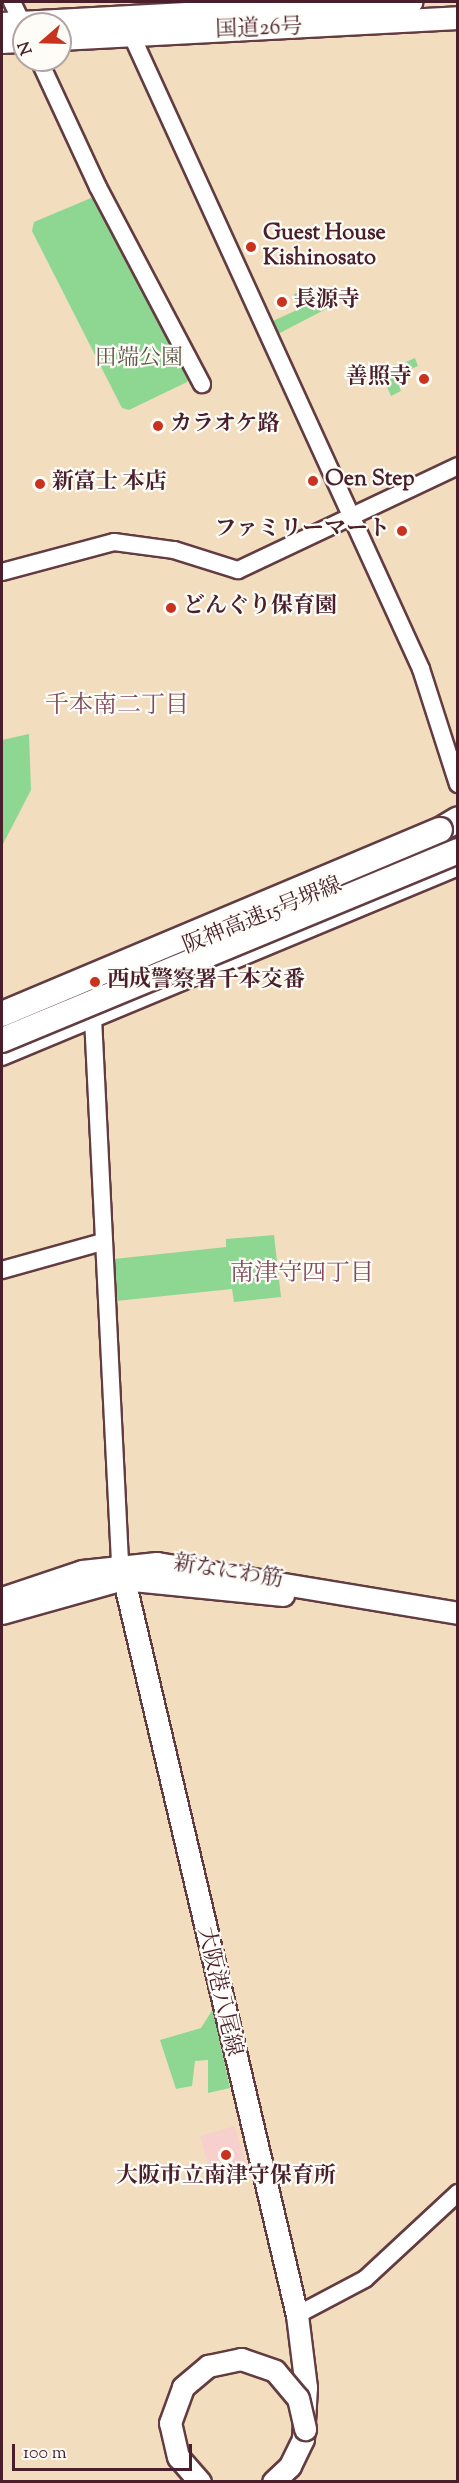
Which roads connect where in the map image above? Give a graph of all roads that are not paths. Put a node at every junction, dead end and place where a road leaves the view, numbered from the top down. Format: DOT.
graph roads {
  1 [pos="411,2"];
  2 [pos="458,18"];
  3 [pos="72,25"];
  4 [pos="131,34"];
  5 [pos="72,38"];
  6 [pos="45,72"];
  7 [pos="202,384"];
  8 [pos="458,466"];
  9 [pos="351,519"];
  10 [pos="2,572"];
  11 [pos="458,784"];
  12 [pos="453,825"];
  13 [pos="458,851"];
  14 [pos="458,867"];
  15 [pos="78,970"];
  16 [pos="2,1003"];
  17 [pos="2,1014"];
  18 [pos="93,1018"];
  19 [pos="2,1026"];
  20 [pos="2,1040"];
  21 [pos="2,1057"];
  22 [pos="102,1242"];
  23 [pos="2,1270"];
  24 [pos="122,1571"];
  25 [pos="2,1598"];
  26 [pos="2,1612"];
  27 [pos="458,1613"];
  28 [pos="458,1626"];
  29 [pos="458,2193"];
  30 [pos="297,2315"];
  31 [pos="201,2481"];
  32 [pos="274,2481"];
  33 [pos="300,2481"];
  1 -- 3 [label="highway, 国道26号"];
  2 -- 4 [label="highway, 国道26号"];
  4 -- 5 [label="highway, 国道26号"];
  4 -- 9 [label="street"];
  6 -- 7 [label="street"];
  8 -- 9 [label="street"];
  9 -- 10 [label="street"];
  9 -- 11 [label="street"];
  12 -- 15 [label="street"];
  12 -- 17 [label="highway, bridge"];
  12 -- 19 [label="highway, 阪神高速15号堺線"];
  13 -- 20 [label="highway, 阪神高速15号堺線, bridge"];
  14 -- 18 [label="street"];
  15 -- 16 [label="street"];
  15 -- 18 [label="street"];
  18 -- 21 [label="street"];
  18 -- 22 [label="street"];
  22 -- 23 [label="street"];
  22 -- 24 [label="street"];
  24 -- 25 [label="main road, 新なにわ筋"];
  24 -- 26 [label="main road, 新なにわ筋"];
  24 -- 27 [label="main road, 新なにわ筋"];
  24 -- 28 [label="main road, 新なにわ筋"];
  24 -- 30 [label="main road, 大阪港八尾線"];
  29 -- 30 [label="street"];
  30 -- 32 [label="main road, 大阪港八尾線"];
  31 -- 32 [label="main road, 大阪港八尾線, bridge"];
  31 -- 33 [label="main road, 大阪港八尾線, bridge"];
}
